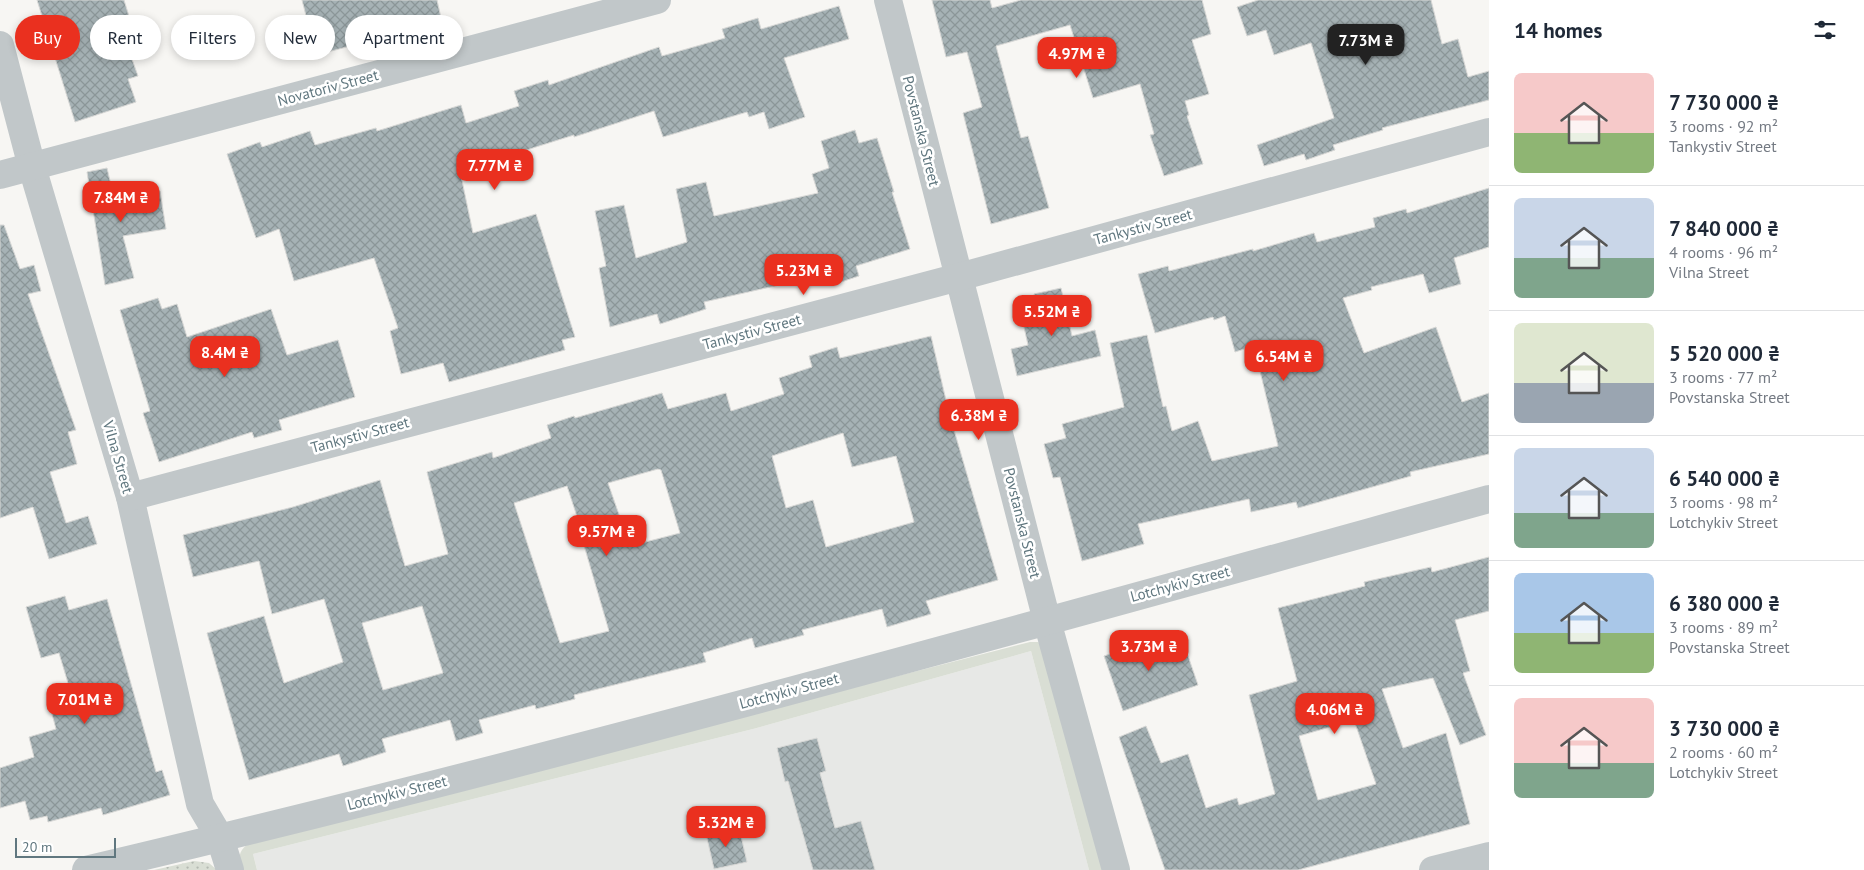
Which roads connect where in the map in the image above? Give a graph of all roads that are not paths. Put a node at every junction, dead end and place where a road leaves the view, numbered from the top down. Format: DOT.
graph roads {
  1 [pos="657,0"];
  2 [pos="888,0"];
  3 [pos="0,45"];
  4 [pos="1489,132"];
  5 [pos="32,166"];
  6 [pos="0,176"];
  7 [pos="959,277"];
  8 [pos="130,497"];
  9 [pos="1489,499"];
  10 [pos="1047,621"];
  11 [pos="220,838"];
  12 [pos="1489,856"];
  13 [pos="86,870"];
  14 [pos="230,870"];
  15 [pos="1116,870"];
  16 [pos="1433,870"];
  1 -- 5 [label="street, Novatoriv Street"];
  2 -- 7 [label="street, Povstanska Street"];
  3 -- 5 [label="street, Vilna Street"];
  4 -- 7 [label="street, Tankystiv Street"];
  5 -- 6 [label="street, Novatoriv Street"];
  5 -- 8 [label="street, Vilna Street"];
  7 -- 8 [label="street, Tankystiv Street"];
  7 -- 10 [label="street, Povstanska Street"];
  8 -- 11 [label="street, Vilna Street"];
  9 -- 10 [label="street, Lotchykiv Street"];
  10 -- 11 [label="street, Lotchykiv Street"];
  10 -- 15 [label="street, Povstanska Street"];
  11 -- 13 [label="street, Lotchykiv Street"];
  11 -- 14 [label="street, Vilna Street"];
  12 -- 16 [label="street"];
}
